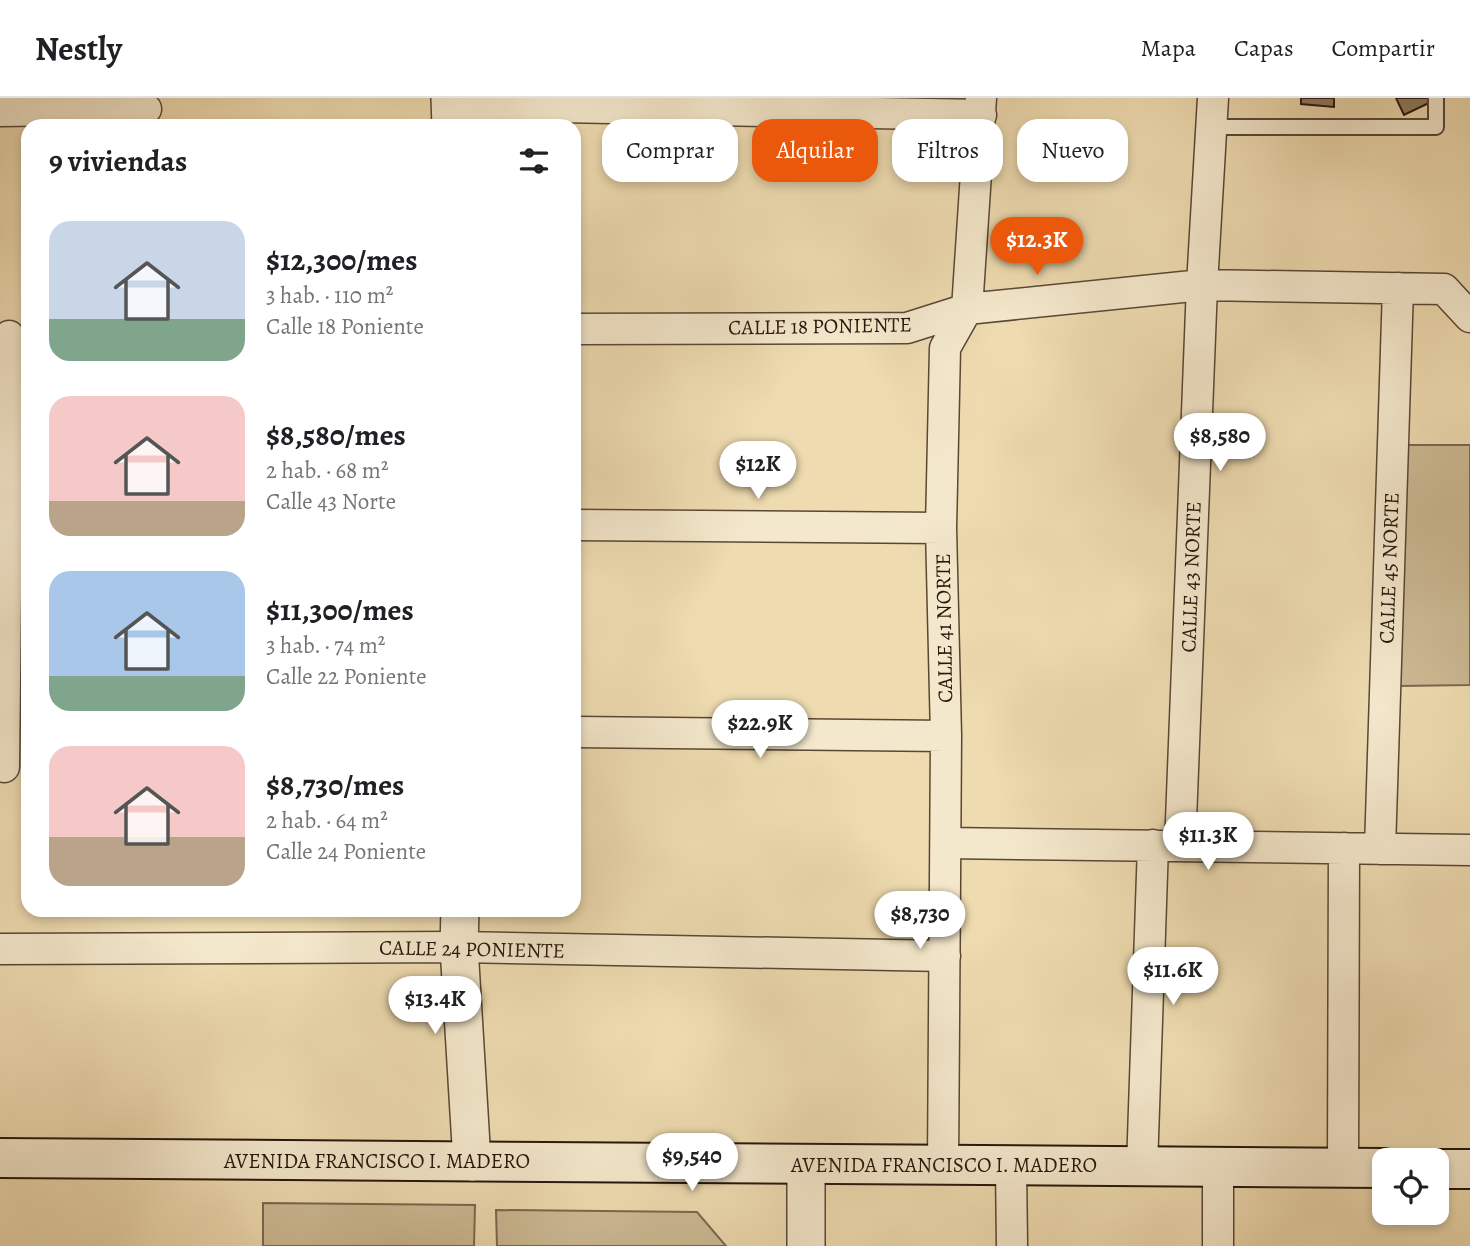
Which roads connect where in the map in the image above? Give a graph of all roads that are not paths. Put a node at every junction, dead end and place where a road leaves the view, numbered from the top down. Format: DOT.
graph roads {
  1 [pos="1436,98"];
  2 [pos="981,106"];
  3 [pos="450,110"];
  4 [pos="0,111"];
  5 [pos="146,111"];
  6 [pos="1212,112"];
  7 [pos="1202,285"];
  8 [pos="1398,288"];
  9 [pos="967,309"];
  10 [pos="1470,317"];
  11 [pos="581,329"];
  12 [pos="12,336"];
  13 [pos="581,525"];
  14 [pos="941,528"];
  15 [pos="581,733"];
  16 [pos="946,736"];
  17 [pos="11,767"];
  18 [pos="946,843"];
  19 [pos="1167,846"];
  20 [pos="1344,848"];
  21 [pos="1380,849"];
  22 [pos="1470,850"];
  23 [pos="460,917"];
  24 [pos="459,947"];
  25 [pos="0,949"];
  26 [pos="945,956"];
  27 [pos="0,1158"];
  28 [pos="472,1162"];
  29 [pos="806,1164"];
  30 [pos="943,1165"];
  31 [pos="1011,1166"];
  32 [pos="1142,1167"];
  33 [pos="1218,1167"];
  34 [pos="1343,1168"];
  35 [pos="1372,1168"];
  36 [pos="1449,1169"];
  37 [pos="1470,1169"];
  38 [pos="806,1246"];
  39 [pos="1012,1246"];
  40 [pos="1218,1246"];
  1 -- 6 [label="lane"];
  2 -- 3 [label="street"];
  2 -- 9 [label="street, CALLE 41 NORTE"];
  4 -- 5 [label="street"];
  6 -- 7 [label="street, CALLE 43 NORTE"];
  7 -- 8 [label="street, CALLE 18 PONIENTE"];
  7 -- 9 [label="street, CALLE 18 PONIENTE"];
  7 -- 19 [label="street, CALLE 43 NORTE"];
  8 -- 10 [label="street, CALLE 18 PONIENTE"];
  8 -- 21 [label="street, CALLE 45 NORTE"];
  9 -- 11 [label="street, CALLE 18 PONIENTE"];
  9 -- 14 [label="street, CALLE 41 NORTE"];
  12 -- 17 [label="street"];
  13 -- 14 [label="street"];
  14 -- 16 [label="street, CALLE 41 NORTE"];
  15 -- 16 [label="street"];
  16 -- 18 [label="street, CALLE 41 NORTE"];
  18 -- 19 [label="street"];
  18 -- 26 [label="street, CALLE 41 NORTE"];
  19 -- 20 [label="street"];
  19 -- 32 [label="street, CALLE 43 NORTE"];
  20 -- 21 [label="street"];
  20 -- 34 [label="street"];
  21 -- 22 [label="street"];
  23 -- 24 [label="street"];
  24 -- 25 [label="street, CALLE 24 PONIENTE"];
  24 -- 26 [label="street, CALLE 24 PONIENTE"];
  24 -- 28 [label="street"];
  26 -- 30 [label="street, CALLE 41 NORTE"];
  27 -- 28 [label="main road, AVENIDA FRANCISCO I. MADERO"];
  28 -- 29 [label="main road, AVENIDA FRANCISCO I. MADERO"];
  29 -- 30 [label="main road, AVENIDA FRANCISCO I. MADERO"];
  29 -- 38 [label="street"];
  30 -- 31 [label="main road, AVENIDA FRANCISCO I. MADERO"];
  31 -- 32 [label="main road, AVENIDA FRANCISCO I. MADERO"];
  31 -- 39 [label="street"];
  32 -- 33 [label="main road, AVENIDA FRANCISCO I. MADERO"];
  33 -- 34 [label="main road, AVENIDA FRANCISCO I. MADERO"];
  33 -- 40 [label="street"];
  34 -- 35 [label="main road, AVENIDA FRANCISCO I. MADERO"];
  36 -- 37 [label="main road"];
}
